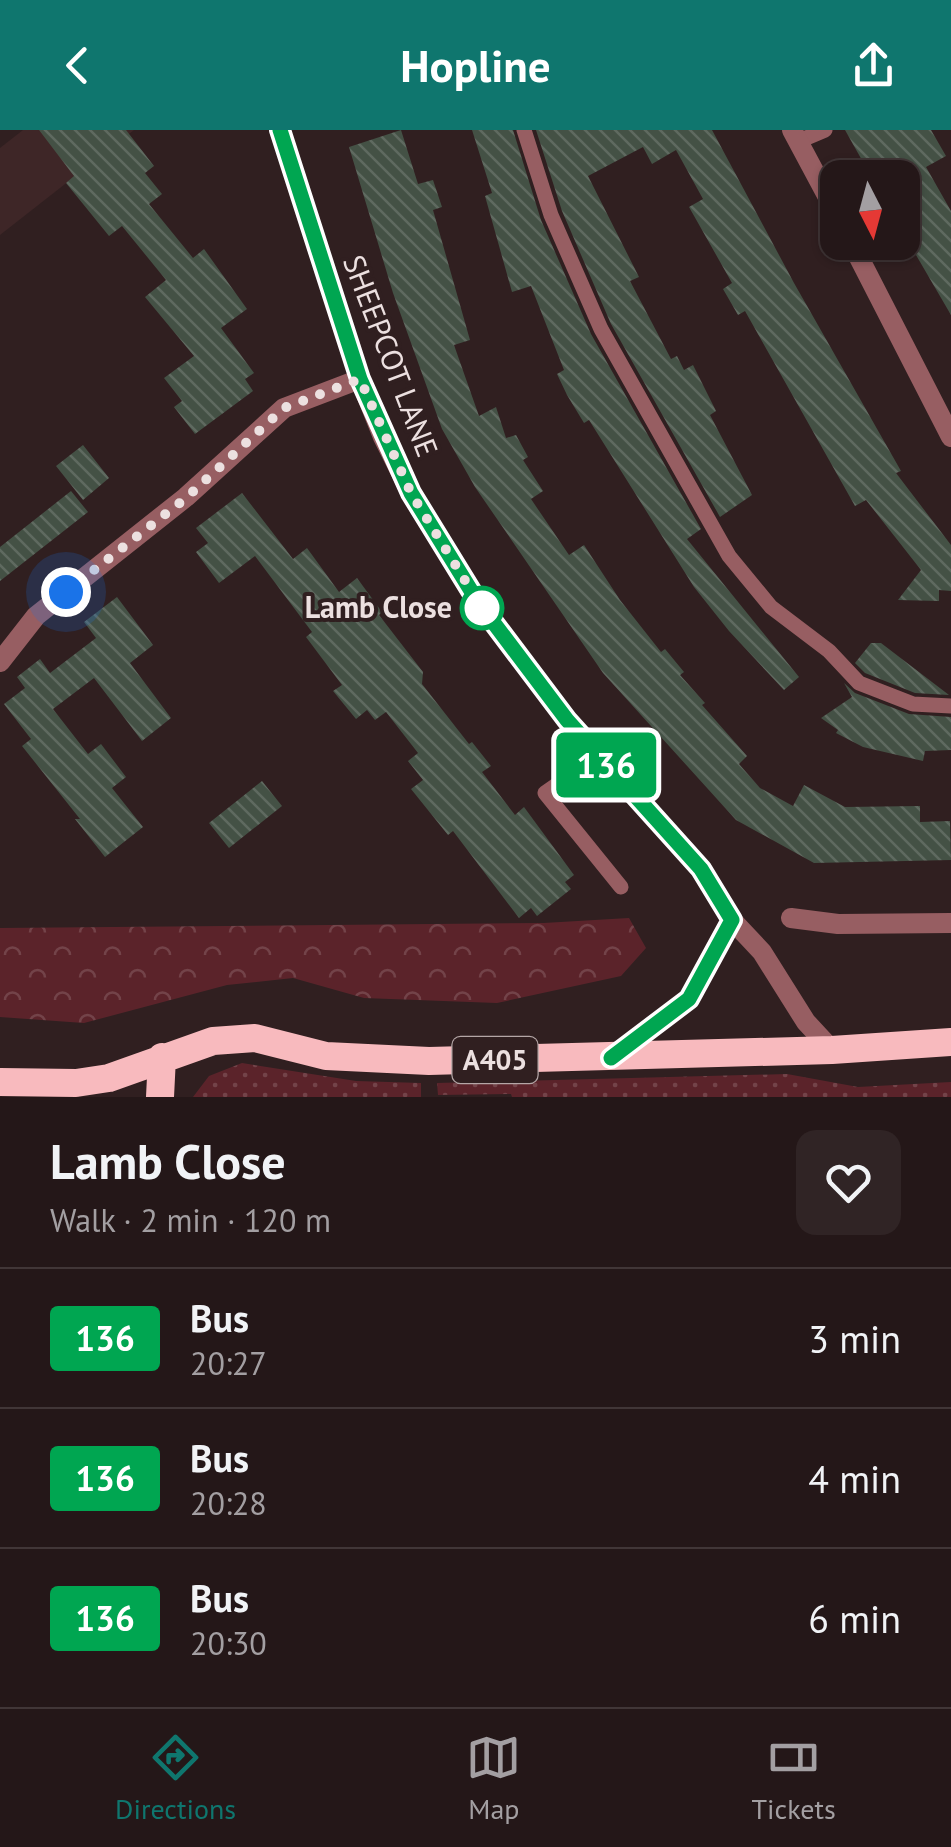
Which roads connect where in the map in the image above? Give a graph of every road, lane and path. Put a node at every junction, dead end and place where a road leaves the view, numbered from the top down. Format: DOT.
graph roads {
  1 [pos="524,130"];
  2 [pos="825,130"];
  3 [pos="284,131"];
  4 [pos="796,136"];
  5 [pos="820,182"];
  6 [pos="860,260"];
  7 [pos="360,379"];
  8 [pos="951,437"];
  9 [pos="0,662"];
  10 [pos="951,706"];
  11 [pos="598,756"];
  12 [pos="621,888"];
  13 [pos="792,918"];
  14 [pos="732,920"];
  15 [pos="951,922"];
  16 [pos="951,1042"];
  17 [pos="832,1050"];
  18 [pos="162,1057"];
  19 [pos="611,1058"];
  20 [pos="0,1082"];
  21 [pos="160,1097"];
  1 -- 10 [label="lane"];
  2 -- 4 [label="lane"];
  3 -- 7 [label="street, SHEEPCOT LANE"];
  4 -- 5 [label="street"];
  6 -- 8 [label="street"];
  7 -- 9 [label="street"];
  7 -- 11 [label="street, SHEEPCOT LANE"];
  11 -- 12 [label="lane"];
  11 -- 14 [label="street, SHEEPCOT LANE"];
  13 -- 15 [label="street"];
  14 -- 17 [label="street, SHEEPCOT LANE"];
  14 -- 19 [label="street"];
  16 -- 17 [label="highway, A405"];
  17 -- 19 [label="highway, A405"];
  18 -- 19 [label="highway, A405"];
  18 -- 20 [label="highway, A405"];
  18 -- 21 [label="highway"];
}
